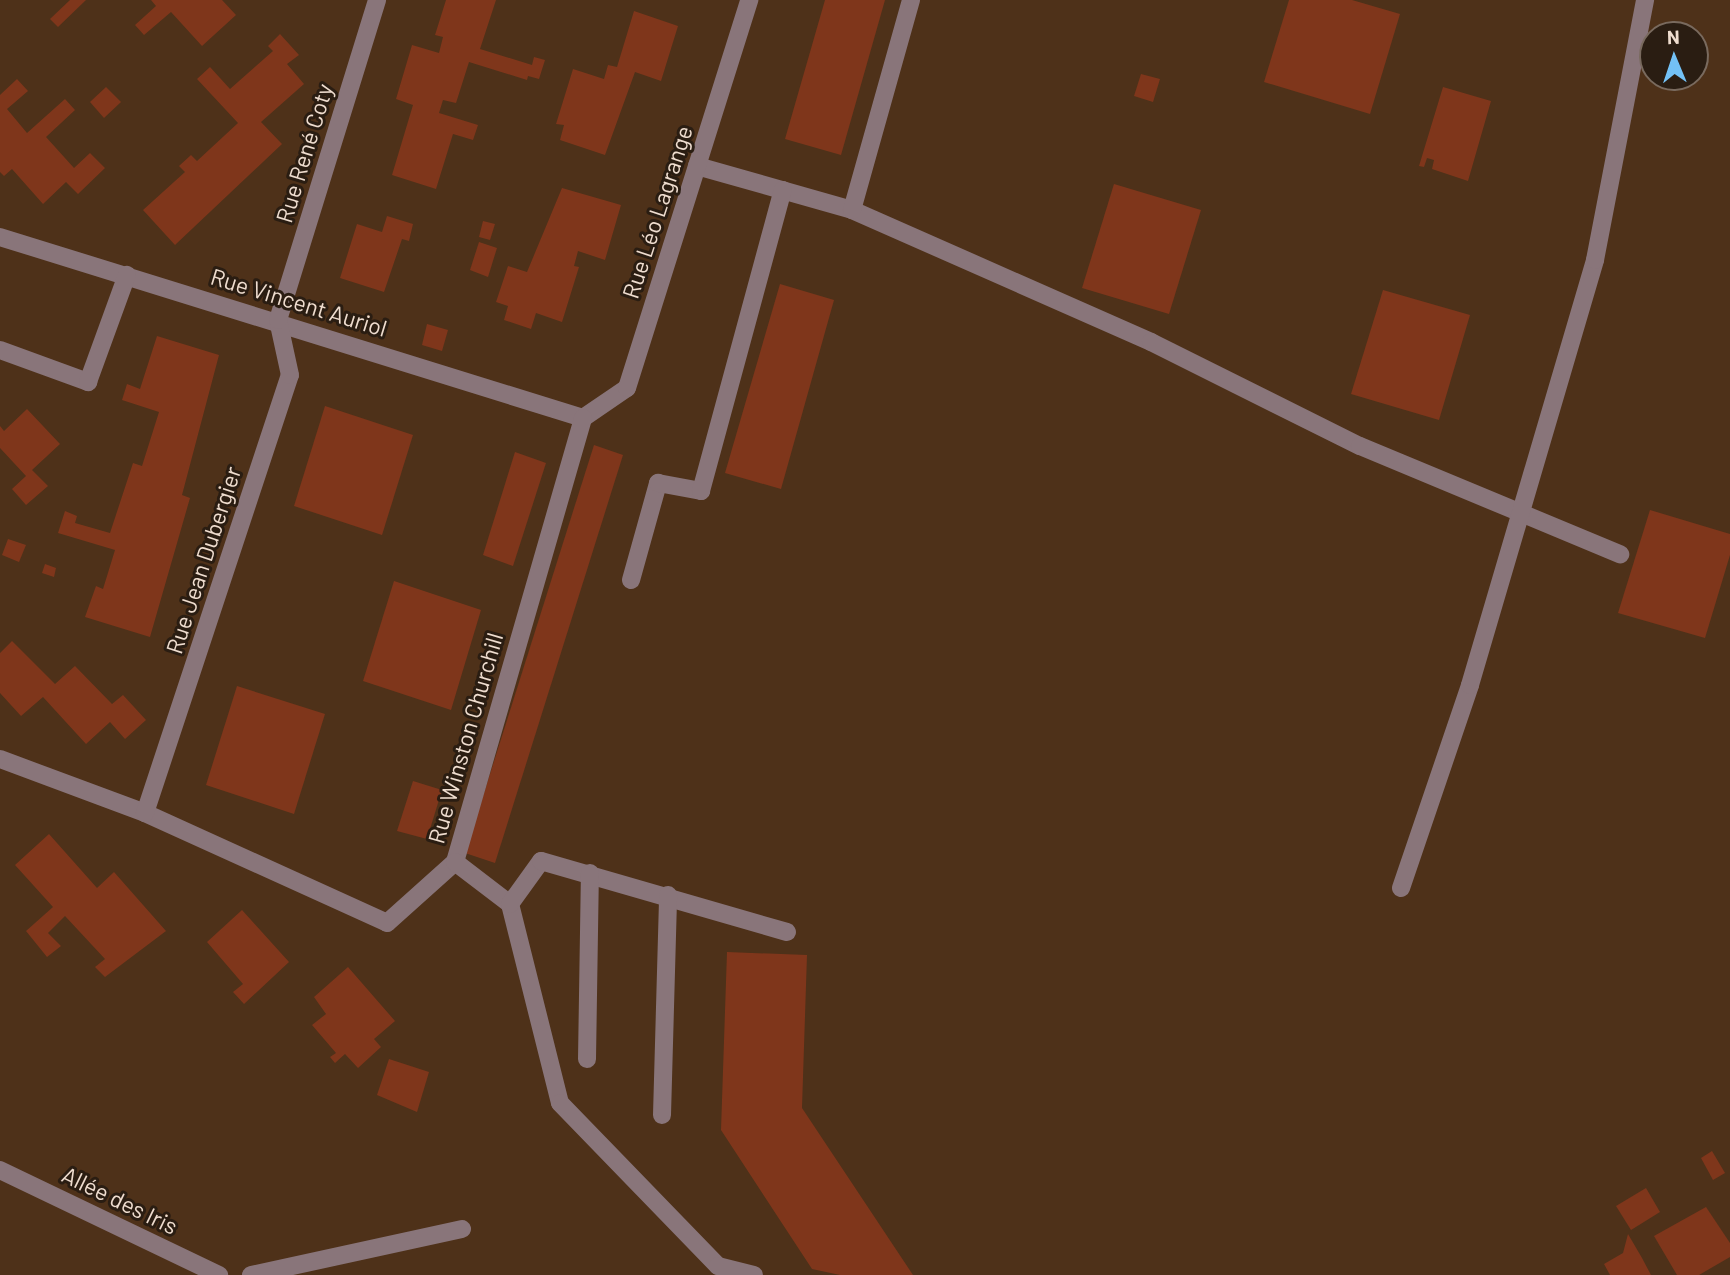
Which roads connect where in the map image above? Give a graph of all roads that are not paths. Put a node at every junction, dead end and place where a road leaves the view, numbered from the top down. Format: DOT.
graph roads {
  1 [pos="377,0"];
  2 [pos="749,0"];
  3 [pos="911,0"];
  4 [pos="1645,0"];
  5 [pos="697,166"];
  6 [pos="783,190"];
  7 [pos="852,210"];
  8 [pos="0,237"];
  9 [pos="127,275"];
  10 [pos="278,320"];
  11 [pos="0,349"];
  12 [pos="583,418"];
  13 [pos="1521,513"];
  14 [pos="1620,554"];
  15 [pos="631,580"];
  16 [pos="0,759"];
  17 [pos="145,813"];
  18 [pos="455,862"];
  19 [pos="590,873"];
  20 [pos="1401,888"];
  21 [pos="668,895"];
  22 [pos="510,904"];
  23 [pos="787,932"];
  24 [pos="587,1059"];
  25 [pos="662,1115"];
  26 [pos="0,1170"];
  27 [pos="462,1229"];
  28 [pos="219,1275"];
  29 [pos="251,1275"];
  30 [pos="754,1275"];
  1 -- 10 [label="street, Rue René Coty"];
  2 -- 5 [label="street, Rue Léo Lagrange"];
  3 -- 7 [label="street"];
  4 -- 13 [label="street"];
  5 -- 6 [label="street"];
  5 -- 12 [label="street, Rue Léo Lagrange"];
  6 -- 7 [label="street"];
  6 -- 15 [label="street"];
  7 -- 13 [label="street"];
  8 -- 9 [label="street, Rue Vincent Auriol"];
  9 -- 10 [label="street, Rue Vincent Auriol"];
  9 -- 11 [label="street"];
  10 -- 12 [label="street, Rue Vincent Auriol"];
  10 -- 17 [label="street, Rue Jean Dubergier"];
  12 -- 18 [label="street, Rue Winston Churchill"];
  13 -- 14 [label="street"];
  13 -- 20 [label="street"];
  16 -- 17 [label="street, Rue Winston Churchill"];
  17 -- 18 [label="street, Rue Winston Churchill"];
  18 -- 22 [label="street"];
  19 -- 21 [label="street"];
  19 -- 22 [label="street"];
  19 -- 24 [label="street"];
  21 -- 23 [label="street"];
  21 -- 25 [label="street"];
  22 -- 30 [label="street"];
  26 -- 28 [label="street, Allée des Iris"];
  27 -- 29 [label="street"];
}
